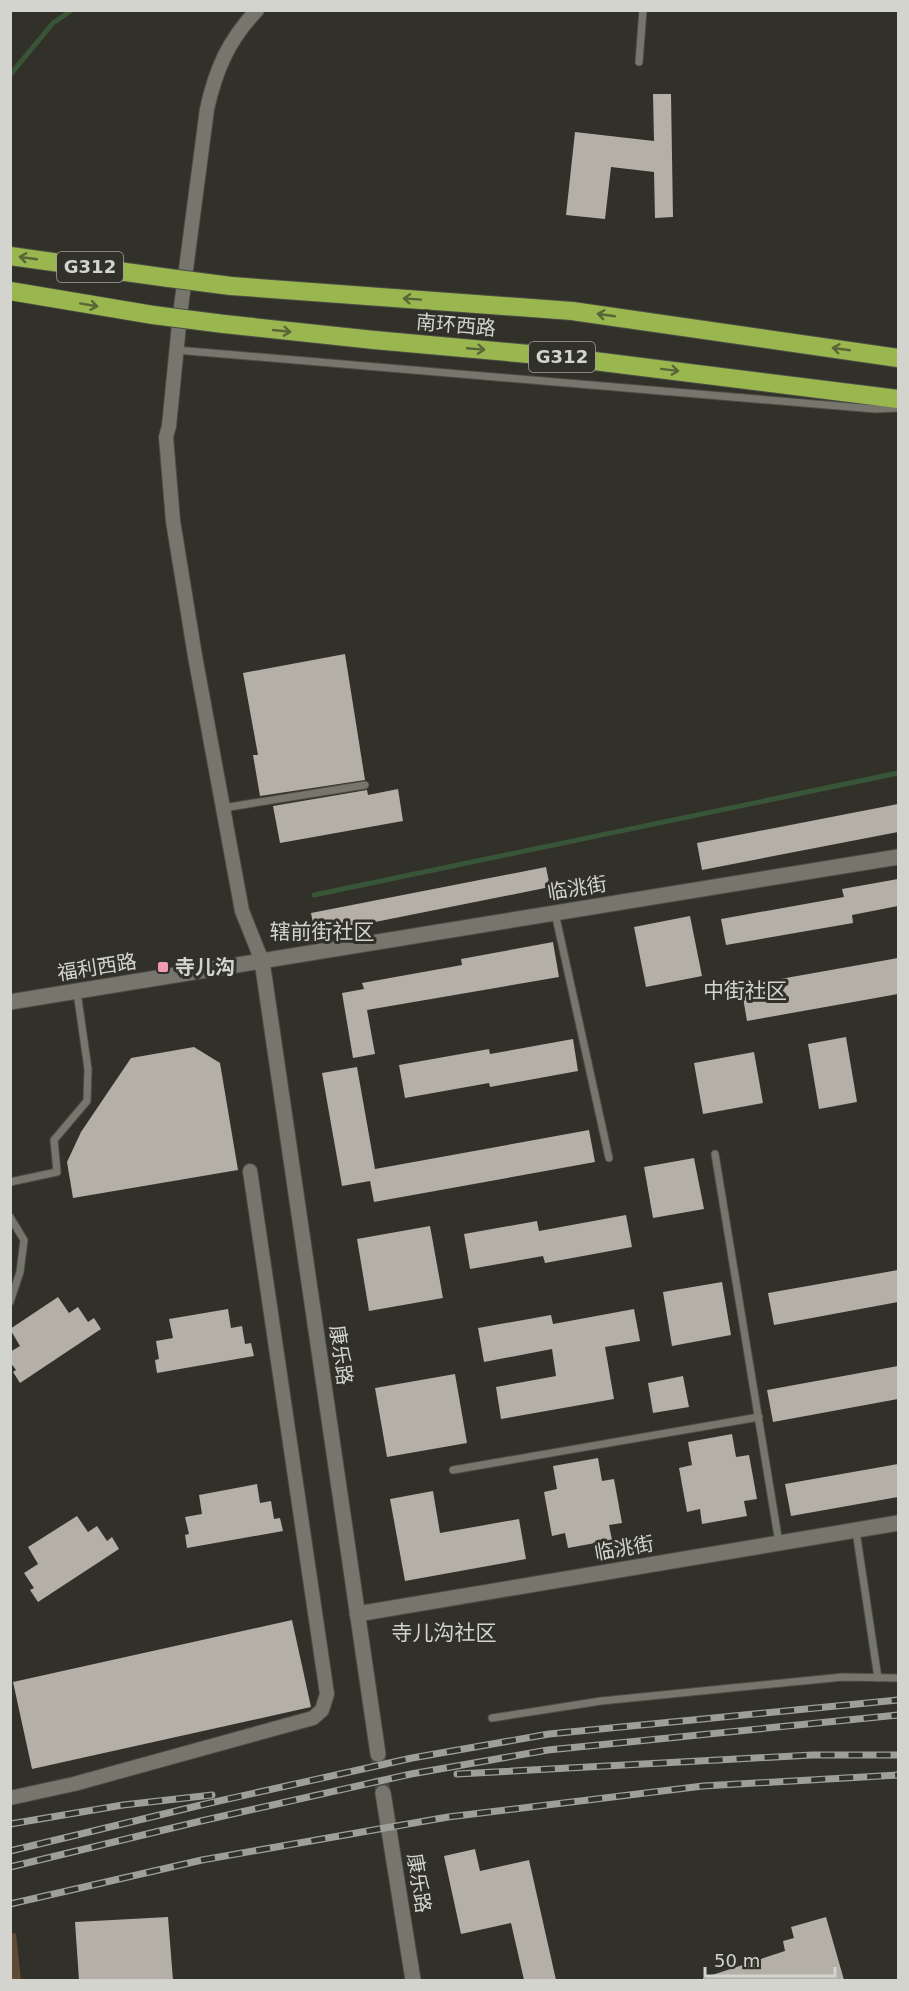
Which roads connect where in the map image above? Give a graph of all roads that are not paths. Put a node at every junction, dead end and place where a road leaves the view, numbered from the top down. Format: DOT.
graph roads {
  1 [pos="257,10"];
  2 [pos="643,10"];
  3 [pos="639,62"];
  4 [pos="10,256"];
  5 [pos="10,291"];
  6 [pos="176,350"];
  7 [pos="898,358"];
  8 [pos="898,399"];
  9 [pos="898,408"];
  10 [pos="365,784"];
  11 [pos="223,808"];
  12 [pos="898,857"];
  13 [pos="555,913"];
  14 [pos="262,962"];
  15 [pos="77,992"];
  16 [pos="10,1002"];
  17 [pos="715,1154"];
  18 [pos="609,1158"];
  19 [pos="250,1172"];
  20 [pos="10,1182"];
  21 [pos="10,1217"];
  22 [pos="10,1302"];
  23 [pos="759,1417"];
  24 [pos="453,1470"];
  25 [pos="898,1523"];
  26 [pos="856,1531"];
  27 [pos="779,1543"];
  28 [pos="357,1614"];
  29 [pos="878,1678"];
  30 [pos="898,1678"];
  31 [pos="492,1718"];
  32 [pos="378,1754"];
  33 [pos="382,1793"];
  34 [pos="10,1798"];
  35 [pos="413,1980"];
  1 -- 6 [label="street"];
  2 -- 3 [label="lane"];
  7 -- 4 [label="highway, 南环西路 / G312, one-way, bridge"];
  5 -- 8 [label="highway, 南环西路 / G312, one-way, bridge"];
  6 -- 9 [label="lane"];
  6 -- 11 [label="street"];
  10 -- 11 [label="lane"];
  11 -- 14 [label="street"];
  12 -- 13 [label="main road, 临洮街"];
  13 -- 14 [label="main road, 临洮街"];
  13 -- 18 [label="lane"];
  14 -- 15 [label="main road, 福利西路"];
  14 -- 28 [label="main road, 康乐路"];
  15 -- 16 [label="main road, 福利西路"];
  15 -- 20 [label="lane"];
  17 -- 23 [label="lane"];
  19 -- 34 [label="street"];
  21 -- 22 [label="lane"];
  23 -- 24 [label="lane"];
  23 -- 27 [label="lane"];
  25 -- 26 [label="main road, 临洮街"];
  26 -- 27 [label="main road, 临洮街"];
  26 -- 29 [label="lane"];
  27 -- 28 [label="main road, 临洮街"];
  28 -- 32 [label="main road, 康乐路"];
  29 -- 30 [label="lane"];
  29 -- 31 [label="lane"];
  33 -- 35 [label="main road, 康乐路"];
}
